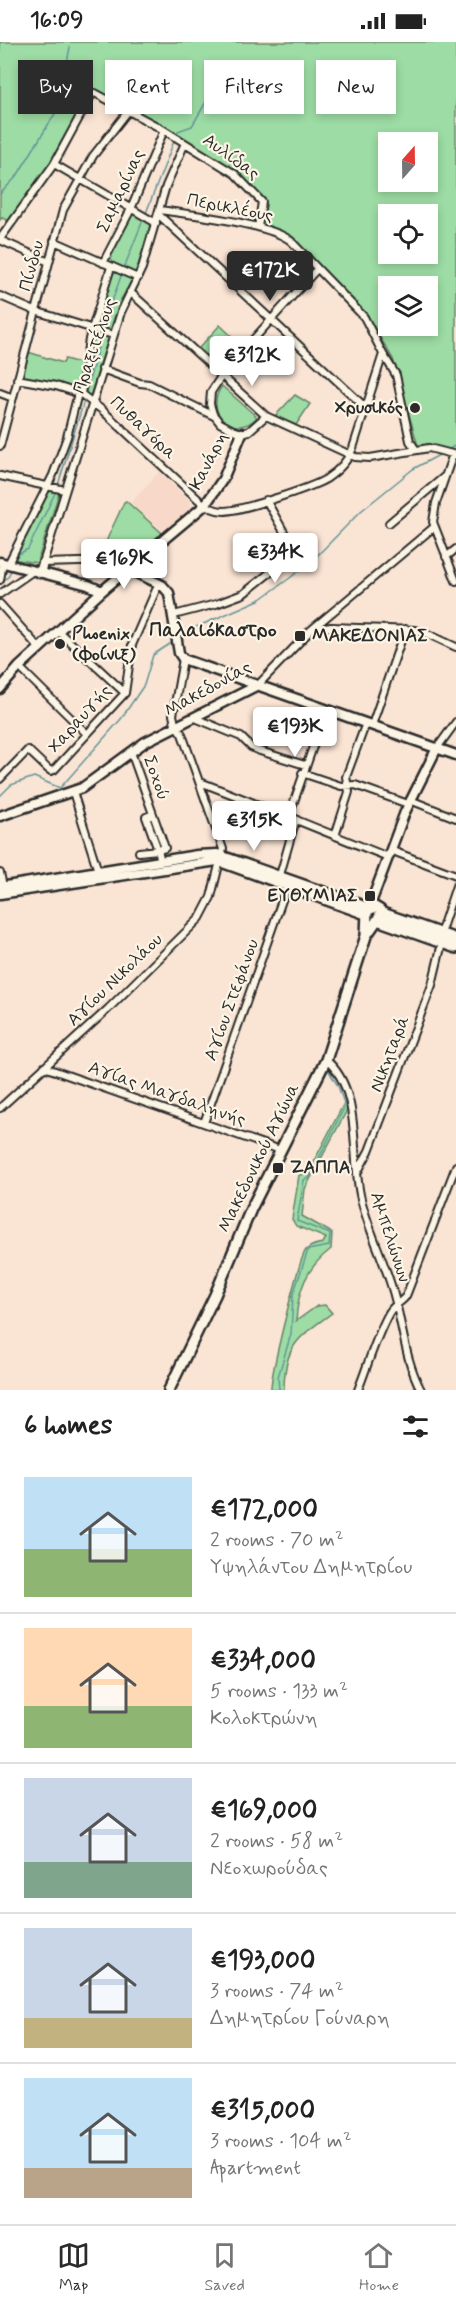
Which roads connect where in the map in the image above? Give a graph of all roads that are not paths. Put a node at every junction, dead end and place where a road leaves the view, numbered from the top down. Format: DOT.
graph roads {
  1 [pos="105,98"];
  2 [pos="126,114"];
  3 [pos="136,114"];
  4 [pos="164,130"];
  5 [pos="185,143"];
  6 [pos="54,164"];
  7 [pos="79,179"];
  8 [pos="131,209"];
  9 [pos="159,213"];
  10 [pos="156,224"];
  11 [pos="258,227"];
  12 [pos="0,240"];
  13 [pos="54,242"];
  14 [pos="49,262"];
  15 [pos="103,263"];
  16 [pos="111,267"];
  17 [pos="317,269"];
  18 [pos="138,278"];
  19 [pos="130,292"];
  20 [pos="0,296"];
  21 [pos="35,311"];
  22 [pos="271,320"];
  23 [pos="92,328"];
  24 [pos="113,335"];
  25 [pos="383,354"];
  26 [pos="102,369"];
  27 [pos="221,375"];
  28 [pos="18,379"];
  29 [pos="0,393"];
  30 [pos="79,393"];
  31 [pos="13,398"];
  32 [pos="92,402"];
  33 [pos="365,407"];
  34 [pos="266,416"];
  35 [pos="214,417"];
  36 [pos="242,433"];
  37 [pos="0,446"];
  38 [pos="416,450"];
  39 [pos="452,454"];
  40 [pos="350,455"];
  41 [pos="0,476"];
  42 [pos="446,476"];
  43 [pos="48,486"];
  44 [pos="65,490"];
  45 [pos="266,500"];
  46 [pos="205,505"];
  47 [pos="389,523"];
  48 [pos="434,527"];
  49 [pos="456,549"];
  50 [pos="446,557"];
  51 [pos="4,563"];
  52 [pos="43,563"];
  53 [pos="128,569"];
  54 [pos="36,572"];
  55 [pos="456,579"];
  56 [pos="0,580"];
  57 [pos="159,583"];
  58 [pos="102,591"];
  59 [pos="0,594"];
  60 [pos="0,604"];
  61 [pos="174,615"];
  62 [pos="311,630"];
  63 [pos="405,630"];
  64 [pos="59,632"];
  65 [pos="456,646"];
  66 [pos="40,649"];
  67 [pos="183,659"];
  68 [pos="19,667"];
  69 [pos="258,685"];
  70 [pos="0,689"];
  71 [pos="125,693"];
  72 [pos="326,709"];
  73 [pos="195,718"];
  74 [pos="456,722"];
  75 [pos="369,724"];
  76 [pos="177,726"];
  77 [pos="87,734"];
  78 [pos="437,748"];
  79 [pos="131,752"];
  80 [pos="456,755"];
  81 [pos="304,769"];
  82 [pos="0,779"];
  83 [pos="200,782"];
  84 [pos="349,786"];
  85 [pos="73,792"];
  86 [pos="409,802"];
  87 [pos="0,816"];
  88 [pos="292,817"];
  89 [pos="456,818"];
  90 [pos="335,836"];
  91 [pos="158,850"];
  92 [pos="139,852"];
  93 [pos="389,854"];
  94 [pos="221,858"];
  95 [pos="161,861"];
  96 [pos="98,871"];
  97 [pos="0,873"];
  98 [pos="456,874"];
  99 [pos="280,875"];
  100 [pos="287,886"];
  101 [pos="456,886"];
  102 [pos="1,889"];
  103 [pos="373,913"];
  104 [pos="441,938"];
  105 [pos="456,939"];
  106 [pos="456,948"];
  107 [pos="326,1060"];
  108 [pos="44,1067"];
  109 [pos="0,1108"];
  110 [pos="204,1124"];
  111 [pos="280,1150"];
  112 [pos="456,1166"];
  113 [pos="357,1173"];
  114 [pos="396,1305"];
  115 [pos="169,1390"];
  116 [pos="358,1390"];
  117 [pos="421,1390"];
  1 -- 6 [label="street, Αυλίδας"];
  2 -- 7 [label="street, Πίνδου"];
  3 -- 4 [label="street, Αυλίδας"];
  4 -- 5 [label="street, Αυλίδας"];
  4 -- 8 [label="street, Σαμαρίνας"];
  5 -- 9 [label="street, Πραξιτέλους"];
  5 -- 11 [label="street, Αυλίδας"];
  6 -- 7 [label="street"];
  6 -- 12 [label="street"];
  7 -- 8 [label="street"];
  7 -- 13 [label="street, Πίνδου"];
  8 -- 10 [label="street"];
  8 -- 15 [label="street, Σαμαρίνας"];
  9 -- 10 [label="street, Πραξιτέλους"];
  9 -- 11 [label="street, Περικλέους"];
  9 -- 22 [label="street"];
  10 -- 18 [label="street, Πραξιτέλους"];
  11 -- 17 [label="street, Περικλέους"];
  12 -- 14 [label="street"];
  13 -- 14 [label="street, Πίνδου"];
  13 -- 15 [label="street"];
  14 -- 21 [label="street, Πίνδου"];
  15 -- 16 [label="street"];
  16 -- 18 [label="street"];
  16 -- 23 [label="street"];
  17 -- 22 [label="street"];
  17 -- 25 [label="street, Περικλέους"];
  18 -- 19 [label="street, Πραξιτέλους"];
  19 -- 24 [label="street, Πραξιτέλους"];
  19 -- 27 [label="street"];
  20 -- 21 [label="street"];
  21 -- 23 [label="street"];
  21 -- 28 [label="street, Πίνδου"];
  22 -- 27 [label="street"];
  22 -- 33 [label="street"];
  23 -- 24 [label="street"];
  23 -- 30 [label="street"];
  24 -- 26 [label="street, Πραξιτέλους"];
  25 -- 33 [label="street"];
  25 -- 38 [label="street, Περικλέους"];
  26 -- 32 [label="street, Πραξιτέλους"];
  26 -- 35 [label="street"];
  27 -- 34 [label="street"];
  27 -- 35 [label="street"];
  28 -- 30 [label="street, Πυθαγόρα"];
  28 -- 31 [label="street, Πίνδου"];
  29 -- 31 [label="street"];
  30 -- 32 [label="street, Πυθαγόρα"];
  30 -- 43 [label="street"];
  31 -- 37 [label="street, Πίνδου"];
  32 -- 44 [label="street, Πραξιτέλους"];
  32 -- 46 [label="street, Πυθαγόρα"];
  33 -- 40 [label="street"];
  34 -- 36 [label="street"];
  34 -- 40 [label="street"];
  35 -- 36 [label="street"];
  36 -- 46 [label="street, Κανάρη"];
  38 -- 39 [label="street"];
  38 -- 40 [label="street"];
  39 -- 42 [label="street"];
  40 -- 45 [label="street"];
  41 -- 43 [label="street"];
  42 -- 47 [label="street"];
  42 -- 48 [label="street"];
  43 -- 44 [label="street"];
  43 -- 51 [label="street"];
  44 -- 52 [label="street, Πραξιτέλους"];
  45 -- 46 [label="street"];
  45 -- 61 [label="street"];
  46 -- 53 [label="street, Κανάρη"];
  48 -- 50 [label="street"];
  48 -- 62 [label="street, Μακεδονίας"];
  49 -- 50 [label="street"];
  50 -- 55 [label="street"];
  51 -- 54 [label="street"];
  51 -- 56 [label="street"];
  52 -- 53 [label="street"];
  52 -- 54 [label="street"];
  53 -- 57 [label="street"];
  53 -- 58 [label="street, Κανάρη"];
  54 -- 58 [label="street"];
  54 -- 59 [label="street"];
  57 -- 61 [label="street"];
  57 -- 71 [label="street, Χαραυγής"];
  58 -- 64 [label="street, Κανάρη"];
  60 -- 66 [label="street"];
  61 -- 67 [label="street"];
  62 -- 63 [label="street"];
  62 -- 69 [label="street, Μακεδονίας"];
  63 -- 65 [label="street"];
  63 -- 75 [label="street"];
  64 -- 66 [label="street, Κανάρη"];
  64 -- 71 [label="street"];
  66 -- 68 [label="street, Κανάρη"];
  67 -- 69 [label="street"];
  67 -- 76 [label="street"];
  68 -- 70 [label="street, Κανάρη"];
  68 -- 77 [label="street"];
  69 -- 72 [label="street"];
  69 -- 73 [label="street, Μακεδονίας"];
  71 -- 77 [label="street, Χαραυγής"];
  72 -- 75 [label="street"];
  72 -- 81 [label="street"];
  73 -- 76 [label="street, Μακεδονίας"];
  73 -- 81 [label="street"];
  74 -- 78 [label="street"];
  75 -- 78 [label="street"];
  75 -- 84 [label="street"];
  76 -- 79 [label="street, Μακεδονίας"];
  76 -- 83 [label="street"];
  77 -- 82 [label="street, Χαραυγής"];
  78 -- 80 [label="street"];
  78 -- 86 [label="street"];
  79 -- 85 [label="street, Μακεδονίας"];
  79 -- 91 [label="street, Σοχού"];
  81 -- 84 [label="street"];
  81 -- 88 [label="street"];
  83 -- 88 [label="street"];
  83 -- 94 [label="street"];
  84 -- 86 [label="street"];
  84 -- 90 [label="street"];
  85 -- 87 [label="street, Μακεδονίας"];
  85 -- 96 [label="street"];
  86 -- 89 [label="street"];
  86 -- 93 [label="street"];
  88 -- 90 [label="street"];
  88 -- 99 [label="street"];
  90 -- 93 [label="street"];
  91 -- 92 [label="street"];
  91 -- 95 [label="street, Σοχού"];
  93 -- 98 [label="street"];
  93 -- 103 [label="street"];
  94 -- 95 [label="street"];
  94 -- 99 [label="street"];
  94 -- 100 [label="street"];
  94 -- 102 [label="street"];
  94 -- 108 [label="street, Αγίου Νικολάου"];
  95 -- 96 [label="street"];
  96 -- 102 [label="street"];
  97 -- 102 [label="street"];
  99 -- 103 [label="street"];
  100 -- 103 [label="street"];
  100 -- 110 [label="street, Αγίου Στεφάνου"];
  101 -- 104 [label="street, Νικηταρά"];
  103 -- 104 [label="main road"];
  103 -- 107 [label="main road, Μακεδονικού Αγώνα"];
  104 -- 105 [label="main road"];
  104 -- 106 [label="main road"];
  104 -- 113 [label="street, Νικηταρά"];
  107 -- 111 [label="main road, Μακεδονικού Αγώνα"];
  107 -- 113 [label="street, Αμπελώνων"];
  108 -- 109 [label="street, Αγίου Νικολάου"];
  108 -- 110 [label="street, Αγίας Μαγδαληνής"];
  110 -- 111 [label="street, Αγίας Μαγδαληνής"];
  111 -- 115 [label="main road, Μακεδονικού Αγώνα"];
  112 -- 114 [label="street"];
  113 -- 114 [label="street, Αμπελώνων"];
  114 -- 116 [label="street"];
  114 -- 117 [label="street, Αμπελώνων"];
}
